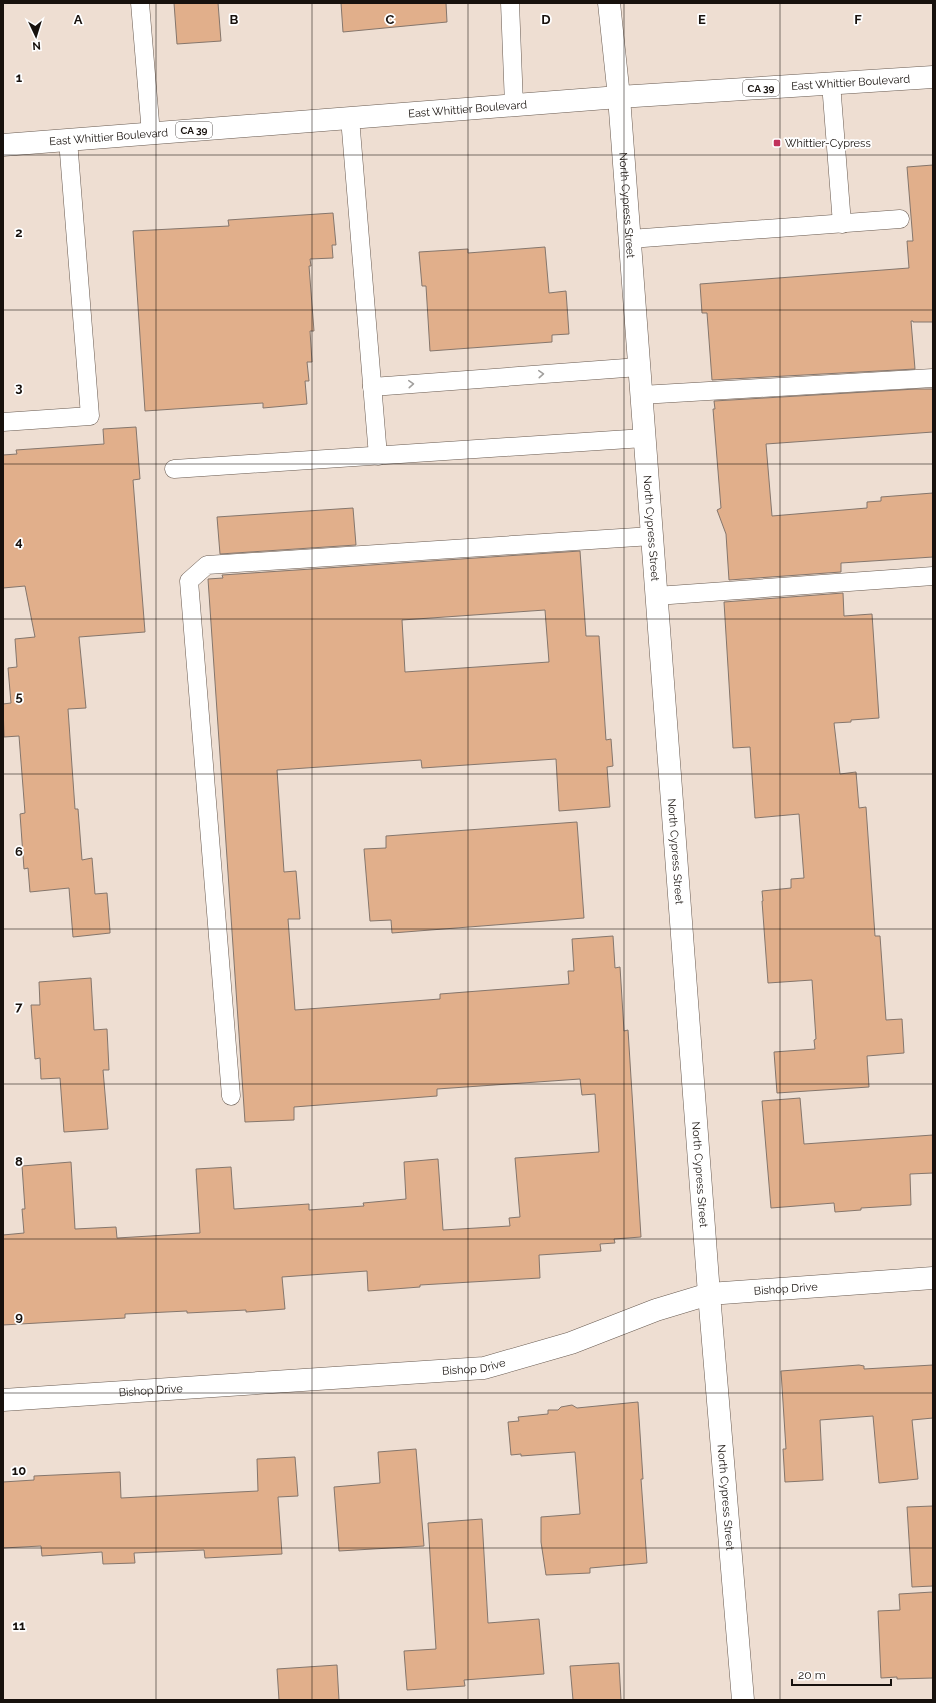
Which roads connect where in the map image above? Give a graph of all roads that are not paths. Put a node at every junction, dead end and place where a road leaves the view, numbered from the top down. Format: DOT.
graph roads {
  1 [pos="140,3"];
  2 [pos="510,3"];
  3 [pos="609,3"];
  4 [pos="933,77"];
  5 [pos="831,83"];
  6 [pos="619,97"];
  7 [pos="514,105"];
  8 [pos="350,118"];
  9 [pos="151,134"];
  10 [pos="68,140"];
  11 [pos="3,145"];
  12 [pos="900,219"];
  13 [pos="842,224"];
  14 [pos="630,239"];
  15 [pos="639,367"];
  16 [pos="933,378"];
  17 [pos="372,387"];
  18 [pos="641,395"];
  19 [pos="3,422"];
  20 [pos="644,438"];
  21 [pos="378,456"];
  22 [pos="174,469"];
  23 [pos="652,536"];
  24 [pos="933,576"];
  25 [pos="656,596"];
  26 [pos="232,1096"];
  27 [pos="933,1278"];
  28 [pos="709,1294"];
  29 [pos="3,1400"];
  30 [pos="743,1700"];
  1 -- 9 [label="lane"];
  2 -- 7 [label="lane"];
  3 -- 6 [label="street, North Cypress Street"];
  4 -- 5 [label="street, East Whittier Boulevard / CA 39"];
  5 -- 6 [label="street, East Whittier Boulevard / CA 39"];
  5 -- 13 [label="lane"];
  6 -- 7 [label="street, East Whittier Boulevard / CA 39"];
  6 -- 14 [label="street, North Cypress Street"];
  7 -- 8 [label="street, East Whittier Boulevard / CA 39"];
  8 -- 9 [label="street, East Whittier Boulevard / CA 39"];
  8 -- 17 [label="lane"];
  9 -- 10 [label="street, East Whittier Boulevard / CA 39"];
  10 -- 11 [label="street, East Whittier Boulevard / CA 39"];
  10 -- 19 [label="lane"];
  12 -- 13 [label="lane"];
  13 -- 14 [label="lane"];
  14 -- 15 [label="street, North Cypress Street"];
  17 -- 15 [label="lane, one-way"];
  15 -- 18 [label="street, North Cypress Street"];
  16 -- 18 [label="lane"];
  17 -- 21 [label="lane"];
  18 -- 20 [label="street, North Cypress Street"];
  20 -- 21 [label="lane"];
  20 -- 23 [label="street, North Cypress Street"];
  21 -- 22 [label="lane"];
  23 -- 25 [label="street, North Cypress Street"];
  23 -- 26 [label="lane"];
  24 -- 25 [label="lane"];
  25 -- 28 [label="street, North Cypress Street"];
  27 -- 28 [label="street, Bishop Drive"];
  28 -- 29 [label="street, Bishop Drive"];
  28 -- 30 [label="street, North Cypress Street"];
}
